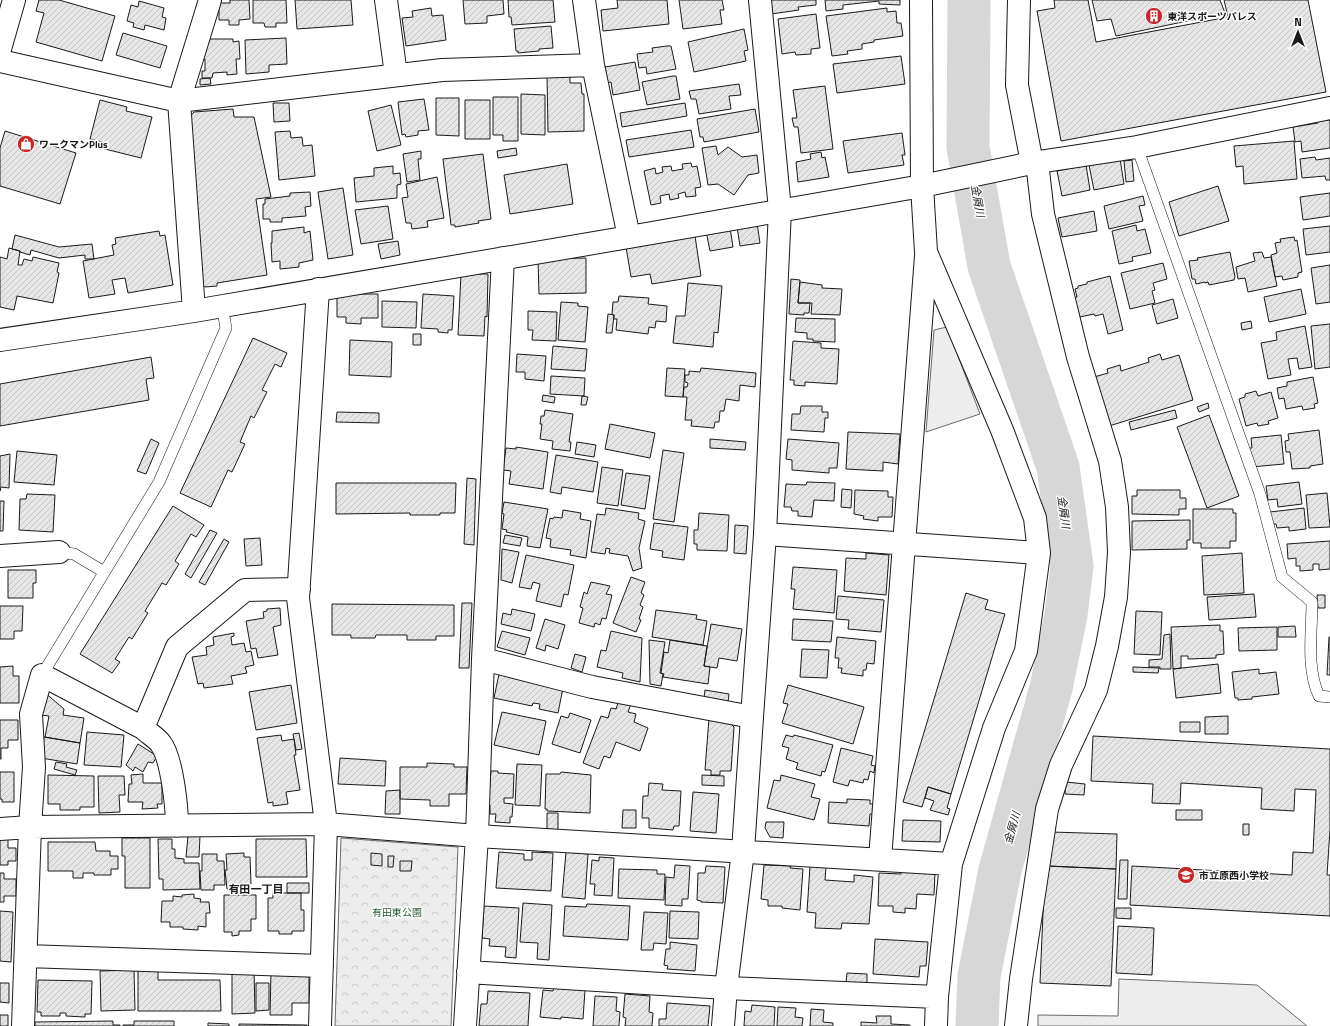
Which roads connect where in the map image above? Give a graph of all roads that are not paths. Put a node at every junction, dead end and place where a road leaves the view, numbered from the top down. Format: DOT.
graph roads {
  1 [pos="14,0"];
  2 [pos="210,0"];
  3 [pos="386,0"];
  4 [pos="584,0"];
  5 [pos="760,0"];
  6 [pos="921,0"];
  7 [pos="1020,0"];
  8 [pos="0,49"];
  9 [pos="0,61"];
  10 [pos="593,65"];
  11 [pos="396,75"];
  12 [pos="179,101"];
  13 [pos="1330,108"];
  14 [pos="1137,147"];
  15 [pos="1034,162"];
  16 [pos="922,186"];
  17 [pos="780,210"];
  18 [pos="629,237"];
  19 [pos="926,252"];
  20 [pos="503,258"];
  21 [pos="318,289"];
  22 [pos="222,306"];
  23 [pos="194,311"];
  24 [pos="0,340"];
  25 [pos="765,534"];
  26 [pos="905,543"];
  27 [pos="59,552"];
  28 [pos="1039,553"];
  29 [pos="0,556"];
  30 [pos="104,572"];
  31 [pos="299,589"];
  32 [pos="483,659"];
  33 [pos="42,675"];
  34 [pos="1330,698"];
  35 [pos="752,717"];
  36 [pos="142,728"];
  37 [pos="326,824"];
  38 [pos="177,826"];
  39 [pos="30,827"];
  40 [pos="0,829"];
  41 [pos="477,836"];
  42 [pos="743,852"];
  43 [pos="880,859"];
  44 [pos="951,864"];
  45 [pos="26,956"];
  46 [pos="322,966"];
  47 [pos="468,972"];
  48 [pos="726,988"];
  49 [pos="937,997"];
  50 [pos="24,1026"];
  51 [pos="320,1026"];
  52 [pos="465,1026"];
  53 [pos="723,1026"];
  54 [pos="936,1026"];
  55 [pos="1016,1026"];
  1 -- 8 [label="street"];
  2 -- 12 [label="street"];
  3 -- 11 [label="street"];
  4 -- 10 [label="street"];
  5 -- 17 [label="street"];
  6 -- 16 [label="street"];
  7 -- 15 [label="street"];
  9 -- 12 [label="street"];
  10 -- 11 [label="street"];
  10 -- 18 [label="street"];
  11 -- 12 [label="street"];
  12 -- 23 [label="street"];
  13 -- 14 [label="street"];
  14 -- 15 [label="street"];
  14 -- 34 [label="lane"];
  15 -- 16 [label="street"];
  15 -- 55 [label="street"];
  16 -- 17 [label="street"];
  16 -- 19 [label="street"];
  17 -- 18 [label="street"];
  17 -- 25 [label="street"];
  18 -- 20 [label="street"];
  19 -- 26 [label="street"];
  19 -- 28 [label="street"];
  20 -- 21 [label="street"];
  20 -- 32 [label="street"];
  21 -- 22 [label="street"];
  21 -- 31 [label="street"];
  22 -- 23 [label="street"];
  22 -- 30 [label="lane"];
  23 -- 24 [label="street"];
  25 -- 26 [label="street"];
  25 -- 35 [label="street"];
  26 -- 28 [label="street"];
  26 -- 43 [label="street"];
  27 -- 29 [label="street"];
  27 -- 30 [label="lane"];
  28 -- 44 [label="street"];
  30 -- 33 [label="lane"];
  31 -- 36 [label="street"];
  31 -- 37 [label="street"];
  32 -- 35 [label="street"];
  32 -- 41 [label="street"];
  33 -- 36 [label="street"];
  33 -- 39 [label="street"];
  35 -- 42 [label="street"];
  36 -- 38 [label="street"];
  37 -- 38 [label="street"];
  37 -- 41 [label="street"];
  37 -- 46 [label="street"];
  38 -- 39 [label="street"];
  39 -- 40 [label="street"];
  39 -- 45 [label="street"];
  41 -- 42 [label="street"];
  41 -- 47 [label="street"];
  42 -- 43 [label="street"];
  42 -- 48 [label="street"];
  43 -- 44 [label="street"];
  44 -- 49 [label="street"];
  45 -- 46 [label="street"];
  45 -- 50 [label="street"];
  46 -- 51 [label="street"];
  47 -- 48 [label="street"];
  47 -- 52 [label="street"];
  48 -- 49 [label="street"];
  48 -- 53 [label="street"];
  49 -- 54 [label="street"];
}
